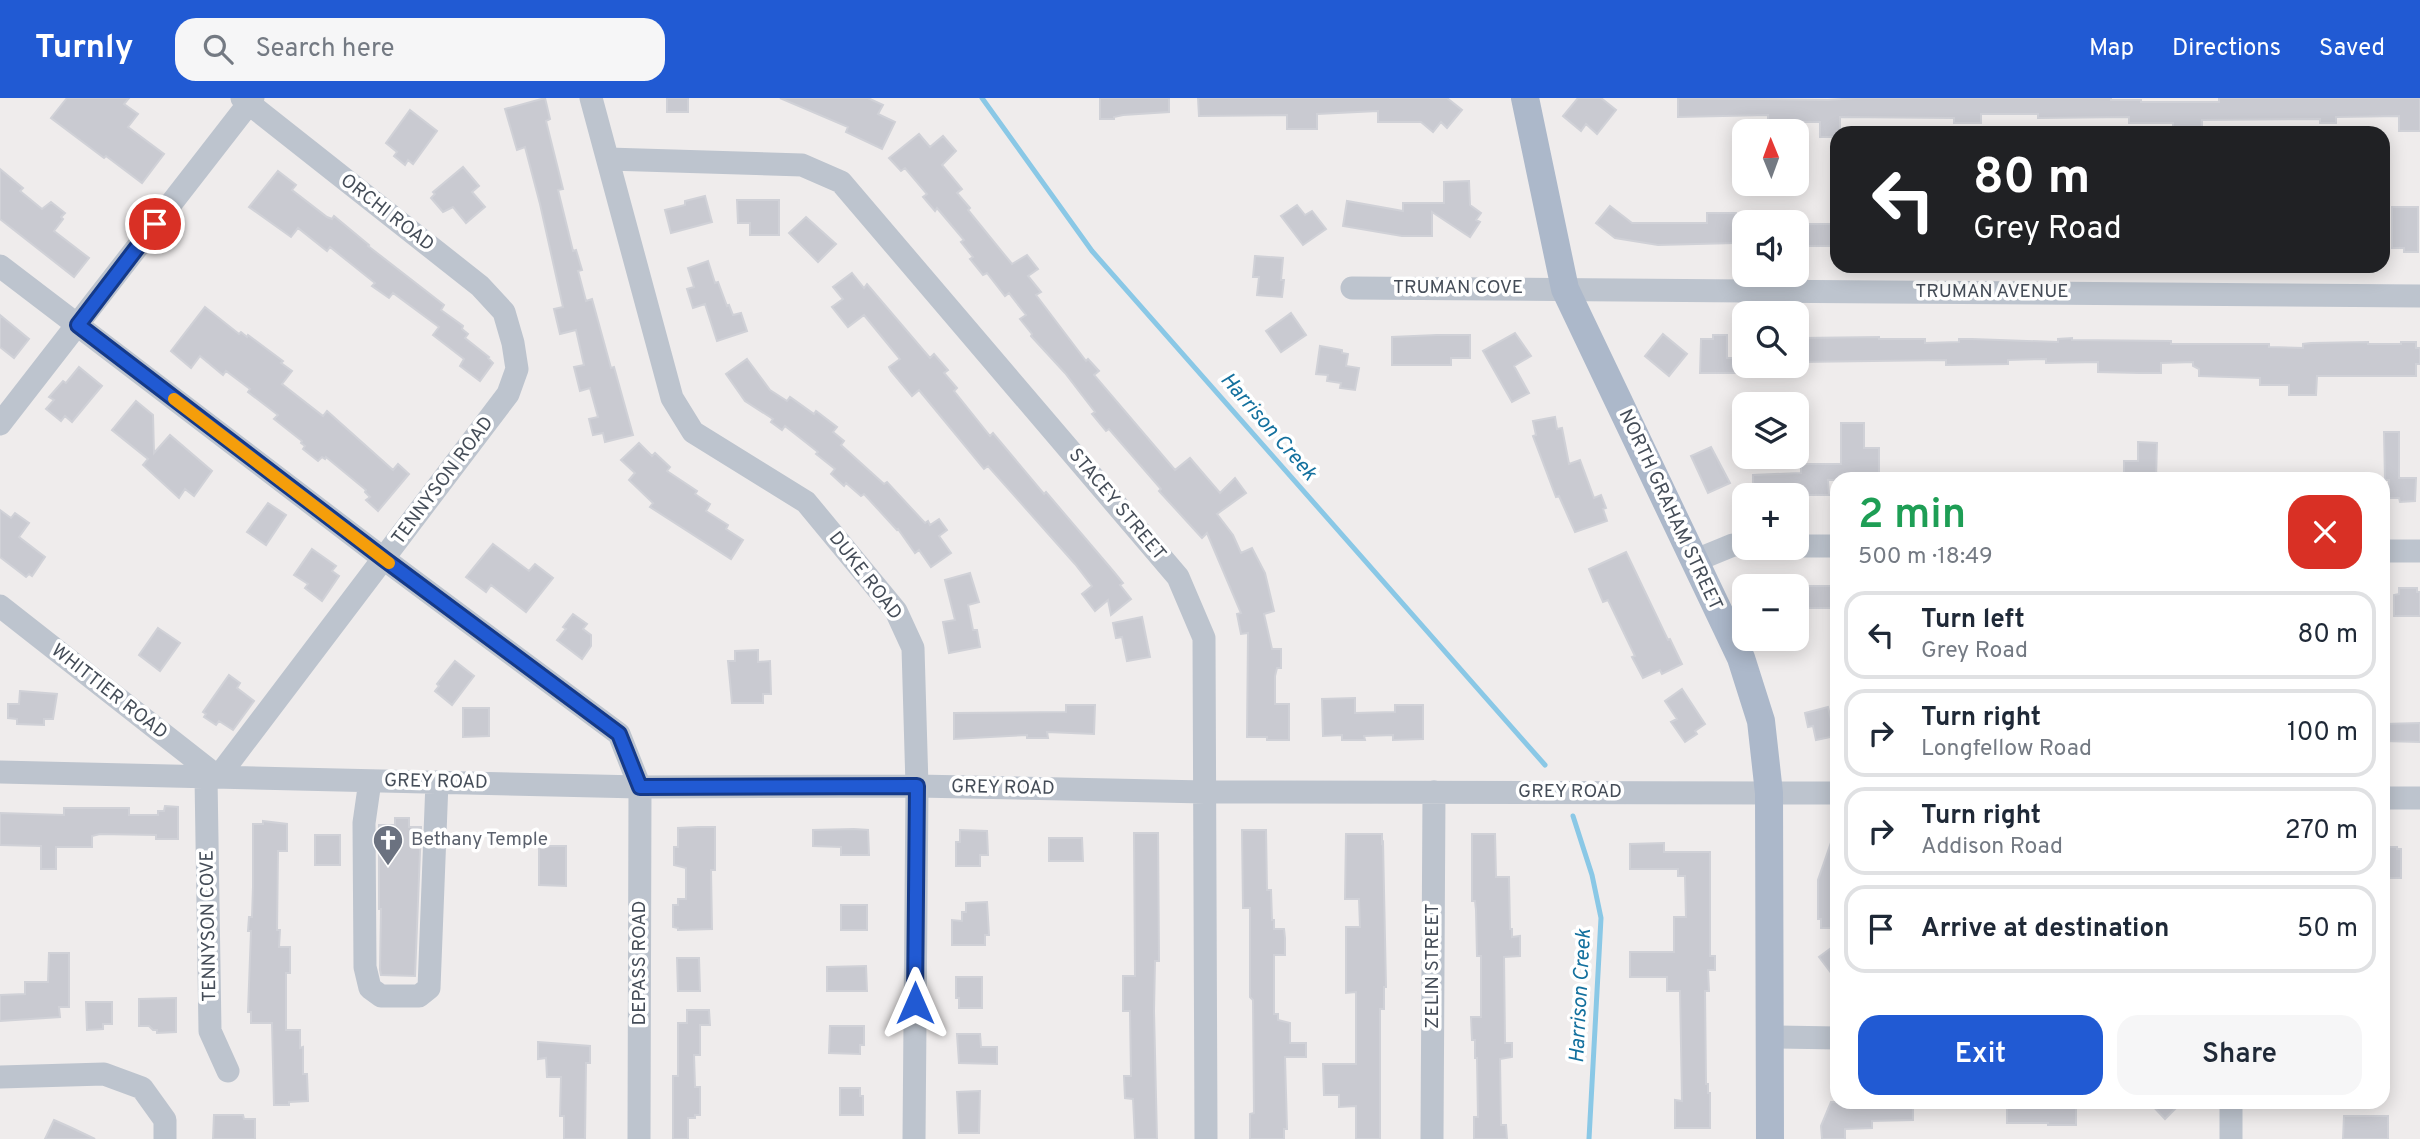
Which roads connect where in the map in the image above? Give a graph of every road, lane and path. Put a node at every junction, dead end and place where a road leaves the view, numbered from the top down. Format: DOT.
graph roads {
  1 [pos="591,98"];
  2 [pos="1525,98"];
  3 [pos="248,100"];
  4 [pos="608,159"];
  5 [pos="0,266"];
  6 [pos="1352,288"];
  7 [pos="1565,289"];
  8 [pos="2420,296"];
  9 [pos="78,325"];
  10 [pos="513,342"];
  11 [pos="0,424"];
  12 [pos="1732,545"];
  13 [pos="1809,545"];
  14 [pos="1830,546"];
  15 [pos="2390,551"];
  16 [pos="2420,551"];
  17 [pos="384,559"];
  18 [pos="1693,561"];
  19 [pos="0,606"];
  20 [pos="0,772"];
  21 [pos="212,777"];
  22 [pos="370,781"];
  23 [pos="437,782"];
  24 [pos="917,786"];
  25 [pos="640,787"];
  26 [pos="1205,792"];
  27 [pos="1434,792"];
  28 [pos="1769,793"];
  29 [pos="1830,793"];
  30 [pos="2390,798"];
  31 [pos="2420,798"];
  32 [pos="1771,1037"];
  33 [pos="1830,1038"];
  34 [pos="228,1072"];
  35 [pos="0,1077"];
  36 [pos="2231,1109"];
  37 [pos="164,1139"];
  38 [pos="639,1139"];
  39 [pos="914,1139"];
  40 [pos="1206,1139"];
  41 [pos="1432,1139"];
  42 [pos="1770,1139"];
  43 [pos="2231,1139"];
  1 -- 4 [label="street, DUKE ROAD"];
  2 -- 7 [label="main road, NORTH GRAHAM STREET"];
  3 -- 9 [label="street"];
  3 -- 10 [label="street, ORCHI ROAD"];
  4 -- 24 [label="street, DUKE ROAD"];
  4 -- 26 [label="street, STACEY STREET"];
  5 -- 9 [label="street"];
  6 -- 7 [label="street, TRUMAN COVE"];
  7 -- 8 [label="street, TRUMAN AVENUE"];
  7 -- 18 [label="main road, NORTH GRAHAM STREET"];
  9 -- 11 [label="street"];
  9 -- 17 [label="street"];
  10 -- 17 [label="street, TENNYSON ROAD"];
  12 -- 18 [label="street"];
  13 -- 14 [label="street"];
  15 -- 16 [label="street"];
  17 -- 21 [label="street, TENNYSON ROAD"];
  17 -- 25 [label="street"];
  18 -- 28 [label="main road, NORTH GRAHAM STREET"];
  19 -- 21 [label="street, WHITTIER ROAD"];
  20 -- 21 [label="street, GREY ROAD"];
  21 -- 22 [label="street, GREY ROAD"];
  21 -- 34 [label="street, TENNYSON COVE"];
  22 -- 23 [label="street, GREY ROAD"];
  22 -- 23 [label="street"];
  23 -- 25 [label="street, GREY ROAD"];
  24 -- 25 [label="street, GREY ROAD"];
  24 -- 26 [label="street, GREY ROAD"];
  24 -- 39 [label="street, DUKE ROAD"];
  25 -- 38 [label="street, DEPASS ROAD"];
  26 -- 27 [label="street, GREY ROAD"];
  26 -- 40 [label="street, STACEY STREET"];
  27 -- 28 [label="street, GREY ROAD"];
  27 -- 41 [label="street, ZELIN STREET"];
  28 -- 29 [label="street, GREY ROAD"];
  28 -- 32 [label="main road, NORTH GRAHAM STREET"];
  30 -- 31 [label="street"];
  32 -- 33 [label="street"];
  32 -- 42 [label="main road, NORTH GRAHAM STREET"];
  35 -- 37 [label="street"];
  36 -- 43 [label="street"];
}
